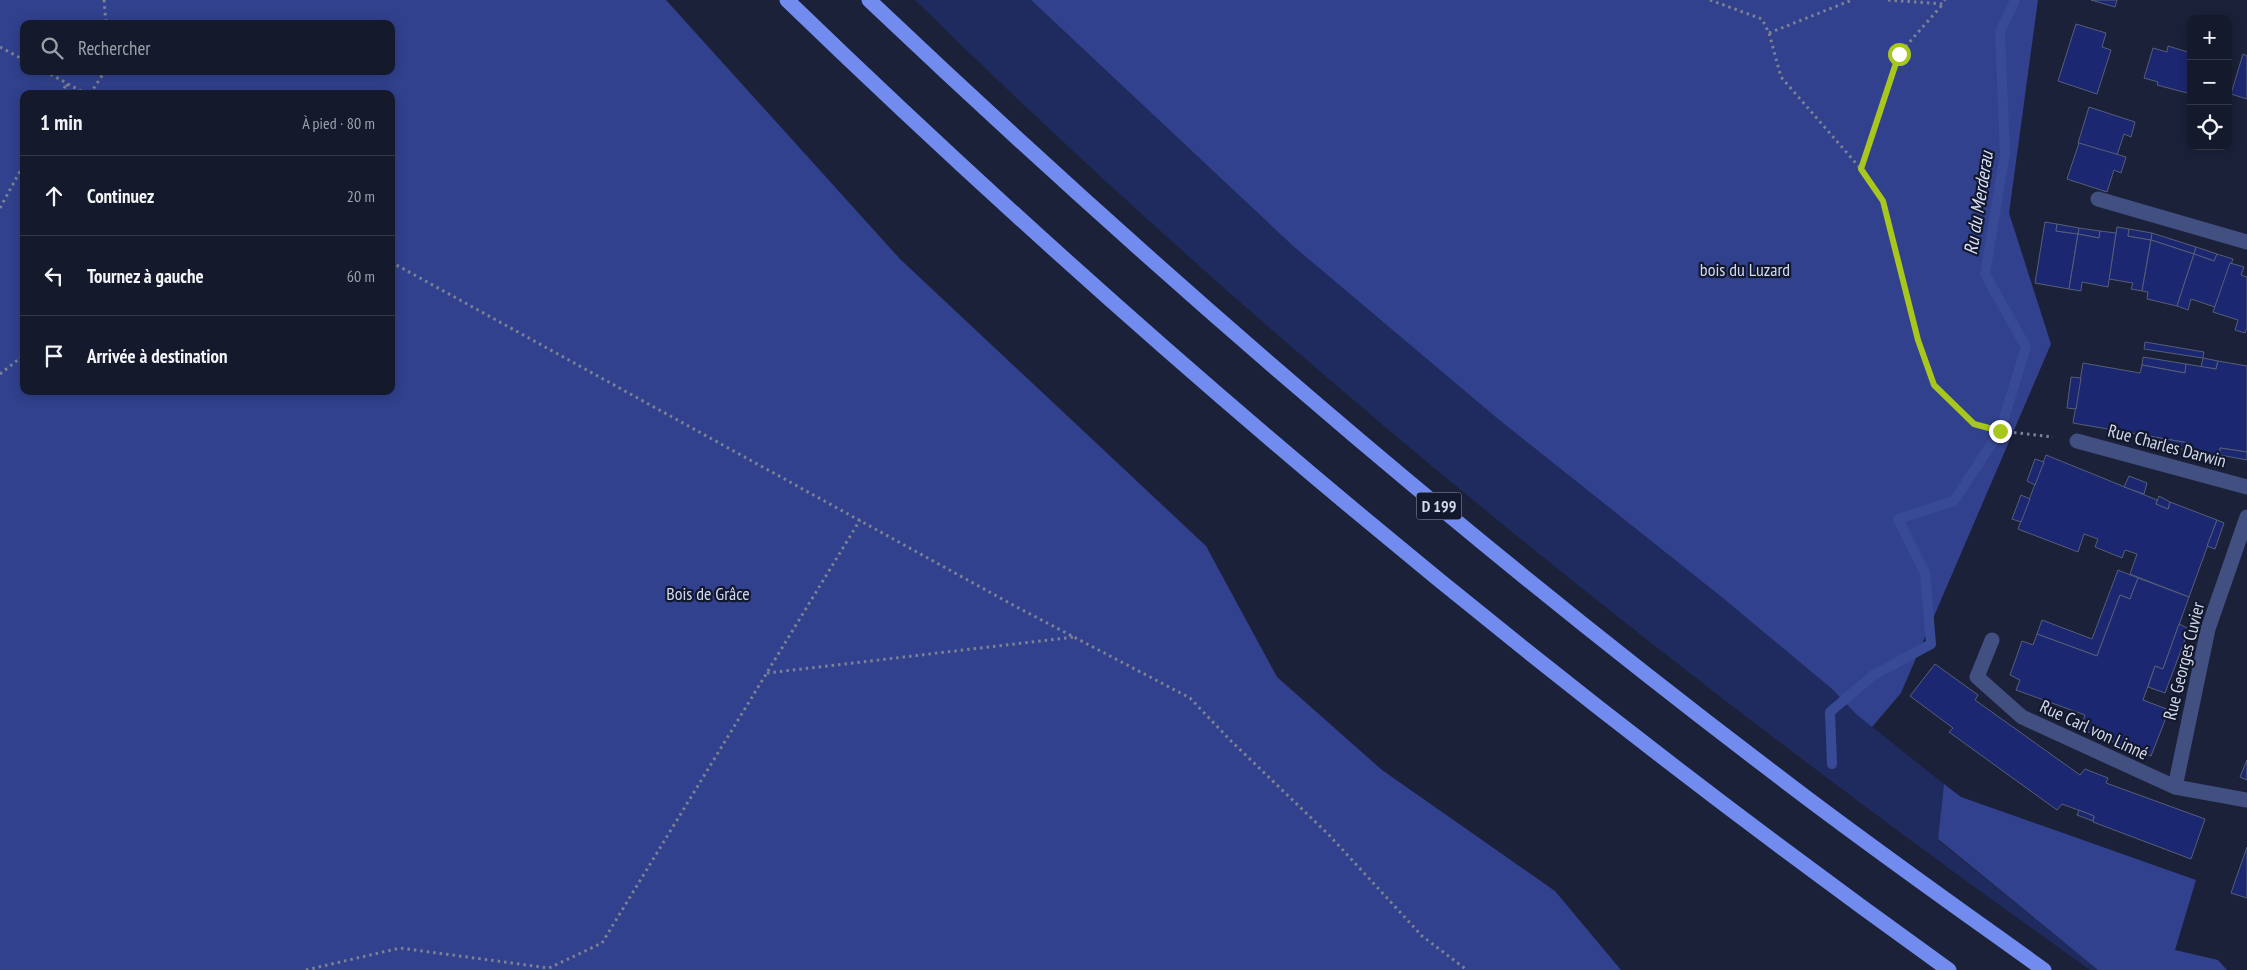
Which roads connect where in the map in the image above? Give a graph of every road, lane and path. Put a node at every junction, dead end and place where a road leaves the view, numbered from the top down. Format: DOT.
graph roads {
  1 [pos="104,0"];
  2 [pos="787,0"];
  3 [pos="869,0"];
  4 [pos="1710,0"];
  5 [pos="1852,0"];
  6 [pos="1888,0"];
  7 [pos="1946,0"];
  8 [pos="1943,4"];
  9 [pos="106,20"];
  10 [pos="1769,33"];
  11 [pos="0,47"];
  12 [pos="20,58"];
  13 [pos="52,75"];
  14 [pos="102,75"];
  15 [pos="67,83"];
  16 [pos="64,90"];
  17 [pos="68,90"];
  18 [pos="79,90"];
  19 [pos="93,90"];
  20 [pos="1861,169"];
  21 [pos="20,171"];
  22 [pos="2098,199"];
  23 [pos="0,208"];
  24 [pos="2247,242"];
  25 [pos="395,264"];
  26 [pos="20,357"];
  27 [pos="0,374"];
  28 [pos="2077,441"];
  29 [pos="2247,488"];
  30 [pos="2247,517"];
  31 [pos="860,520"];
  32 [pos="1075,637"];
  33 [pos="1992,640"];
  34 [pos="767,673"];
  35 [pos="2175,787"];
  36 [pos="2247,800"];
  37 [pos="306,970"];
  38 [pos="1467,970"];
  39 [pos="1949,970"];
  40 [pos="2044,970"];
  1 -- 9 [label="path"];
  2 -- 39 [label="highway"];
  3 -- 40 [label="highway, D 199"];
  4 -- 10 [label="path"];
  5 -- 10 [label="path"];
  6 -- 8 [label="path"];
  7 -- 8 [label="path"];
  8 -- 20 [label="path"];
  10 -- 20 [label="path"];
  11 -- 12 [label="path"];
  13 -- 15 [label="path"];
  14 -- 19 [label="path"];
  15 -- 16 [label="path"];
  15 -- 17 [label="path"];
  15 -- 18 [label="path"];
  20 -- 28 [label="path"];
  21 -- 23 [label="path"];
  22 -- 24 [label="street"];
  25 -- 31 [label="path"];
  26 -- 27 [label="path"];
  28 -- 29 [label="street, Rue Charles Darwin"];
  30 -- 35 [label="street, Rue Georges Cuvier"];
  31 -- 32 [label="path"];
  31 -- 34 [label="path"];
  32 -- 34 [label="path"];
  32 -- 38 [label="path"];
  33 -- 35 [label="street, Rue Carl von Linné"];
  34 -- 37 [label="path"];
  35 -- 36 [label="street, Rue Carl von Linné"];
}
